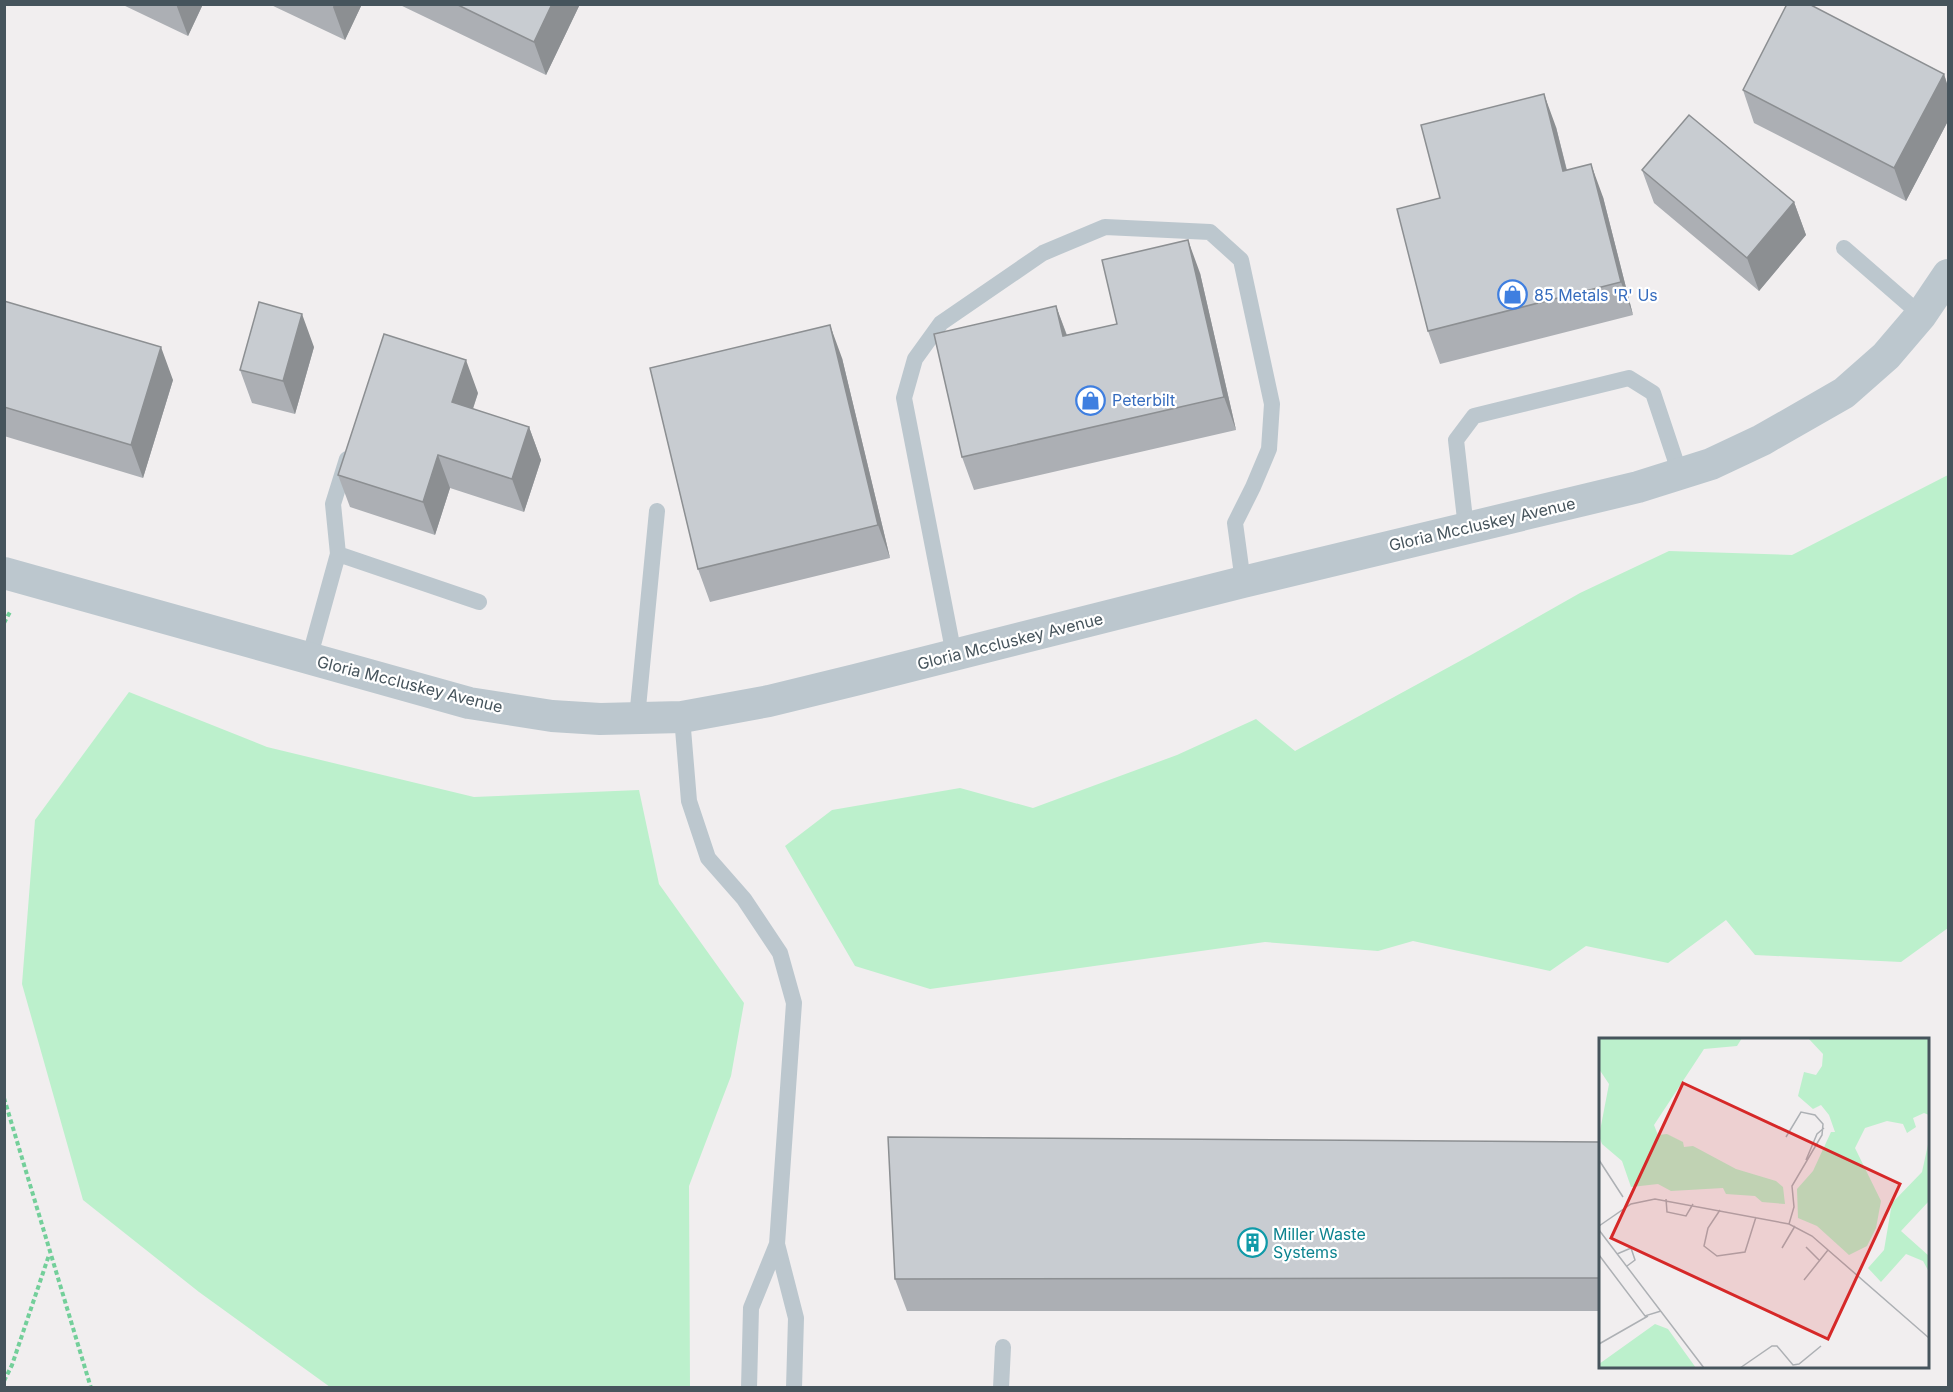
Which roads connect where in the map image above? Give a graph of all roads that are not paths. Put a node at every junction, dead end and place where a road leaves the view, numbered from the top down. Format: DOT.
graph roads {
  1 [pos="1844,248"];
  2 [pos="1948,275"];
  3 [pos="1921,315"];
  4 [pos="353,440"];
  5 [pos="1680,474"];
  6 [pos="657,511"];
  7 [pos="1466,528"];
  8 [pos="338,554"];
  9 [pos="4,573"];
  10 [pos="1243,582"];
  11 [pos="479,602"];
  12 [pos="954,655"];
  13 [pos="309,659"];
  14 [pos="682,717"];
  15 [pos="637,718"];
  16 [pos="777,1244"];
  17 [pos="1003,1347"];
  18 [pos="748,1388"];
  19 [pos="794,1388"];
  20 [pos="1001,1388"];
  1 -- 3 [label="lane"];
  2 -- 3 [label="street, Gloria Mccluskey Avenue"];
  3 -- 5 [label="street, Gloria Mccluskey Avenue"];
  4 -- 8 [label="lane"];
  5 -- 7 [label="street, Gloria Mccluskey Avenue"];
  5 -- 7 [label="lane"];
  6 -- 15 [label="lane"];
  7 -- 10 [label="street, Gloria Mccluskey Avenue"];
  8 -- 11 [label="lane"];
  8 -- 13 [label="lane"];
  9 -- 13 [label="street, Gloria Mccluskey Avenue"];
  10 -- 12 [label="street, Gloria Mccluskey Avenue"];
  10 -- 12 [label="lane"];
  12 -- 14 [label="street, Gloria Mccluskey Avenue"];
  13 -- 15 [label="street, Gloria Mccluskey Avenue"];
  14 -- 15 [label="street, Gloria Mccluskey Avenue"];
  14 -- 16 [label="lane"];
  16 -- 18 [label="lane"];
  16 -- 19 [label="lane"];
  17 -- 20 [label="lane"];
}
